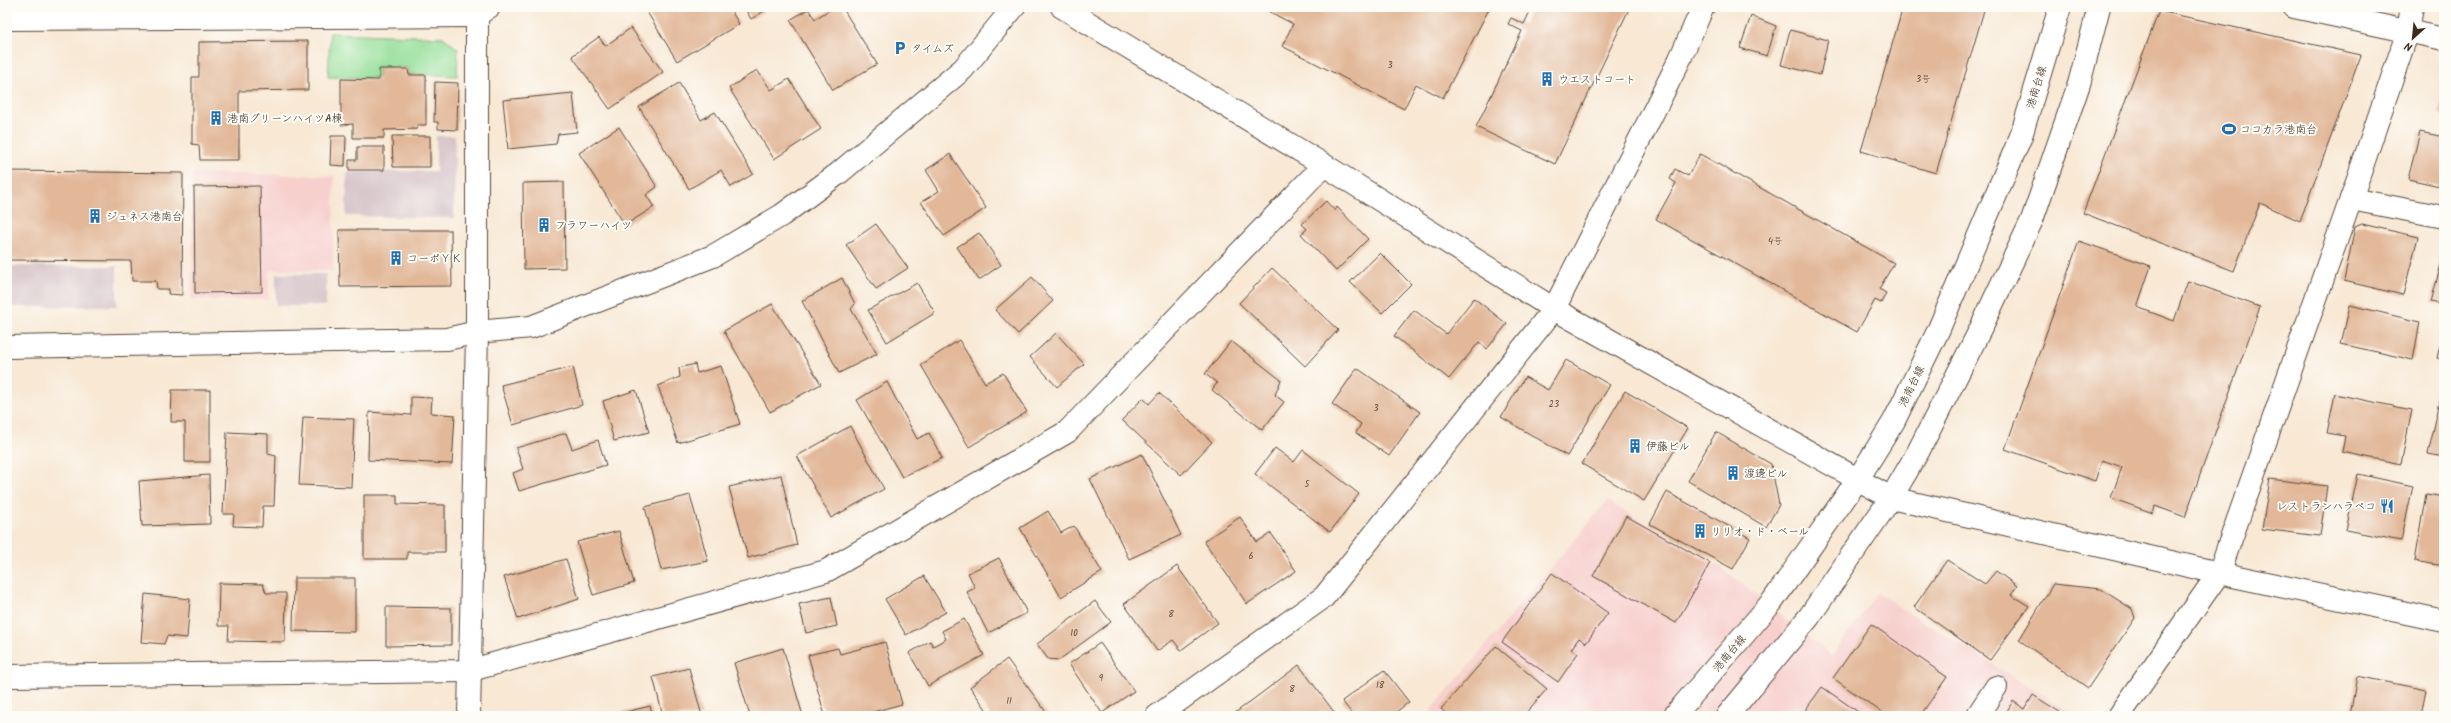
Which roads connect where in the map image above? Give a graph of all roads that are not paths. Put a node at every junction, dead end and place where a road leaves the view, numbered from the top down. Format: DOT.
graph roads {
  1 [pos="1014,7"];
  2 [pos="1062,7"];
  3 [pos="1703,7"];
  4 [pos="2060,7"];
  5 [pos="2099,7"];
  6 [pos="2294,7"];
  7 [pos="2412,7"];
  8 [pos="481,10"];
  9 [pos="73,14"];
  10 [pos="7,19"];
  11 [pos="2408,31"];
  12 [pos="2444,39"];
  13 [pos="1324,165"];
  14 [pos="2351,199"];
  15 [pos="2444,217"];
  16 [pos="1554,309"];
  17 [pos="477,332"];
  18 [pos="7,347"];
  19 [pos="1858,480"];
  20 [pos="1892,498"];
  21 [pos="2219,573"];
  22 [pos="2444,621"];
  23 [pos="468,671"];
  24 [pos="7,676"];
  25 [pos="1996,687"];
  26 [pos="1180,709"];
  27 [pos="469,716"];
  28 [pos="1157,716"];
  29 [pos="1674,716"];
  30 [pos="1727,716"];
  31 [pos="1977,716"];
  32 [pos="2119,716"];
  1 -- 17 [label="street"];
  2 -- 13 [label="street"];
  3 -- 16 [label="street"];
  4 -- 19 [label="street, 港南台線"];
  5 -- 20 [label="street"];
  6 -- 11 [label="street"];
  7 -- 11 [label="street"];
  8 -- 9 [label="street"];
  8 -- 17 [label="street"];
  9 -- 10 [label="street"];
  11 -- 12 [label="street"];
  11 -- 14 [label="street"];
  13 -- 16 [label="street"];
  13 -- 23 [label="street"];
  14 -- 15 [label="street"];
  14 -- 21 [label="street"];
  16 -- 19 [label="street"];
  16 -- 26 [label="street"];
  17 -- 18 [label="street"];
  17 -- 23 [label="street"];
  19 -- 20 [label="street"];
  19 -- 29 [label="street, 港南台線"];
  20 -- 21 [label="street"];
  20 -- 30 [label="street"];
  21 -- 22 [label="street"];
  21 -- 32 [label="street"];
  23 -- 24 [label="street"];
  23 -- 27 [label="street"];
  25 -- 31 [label="street"];
  26 -- 28 [label="street"];
}
